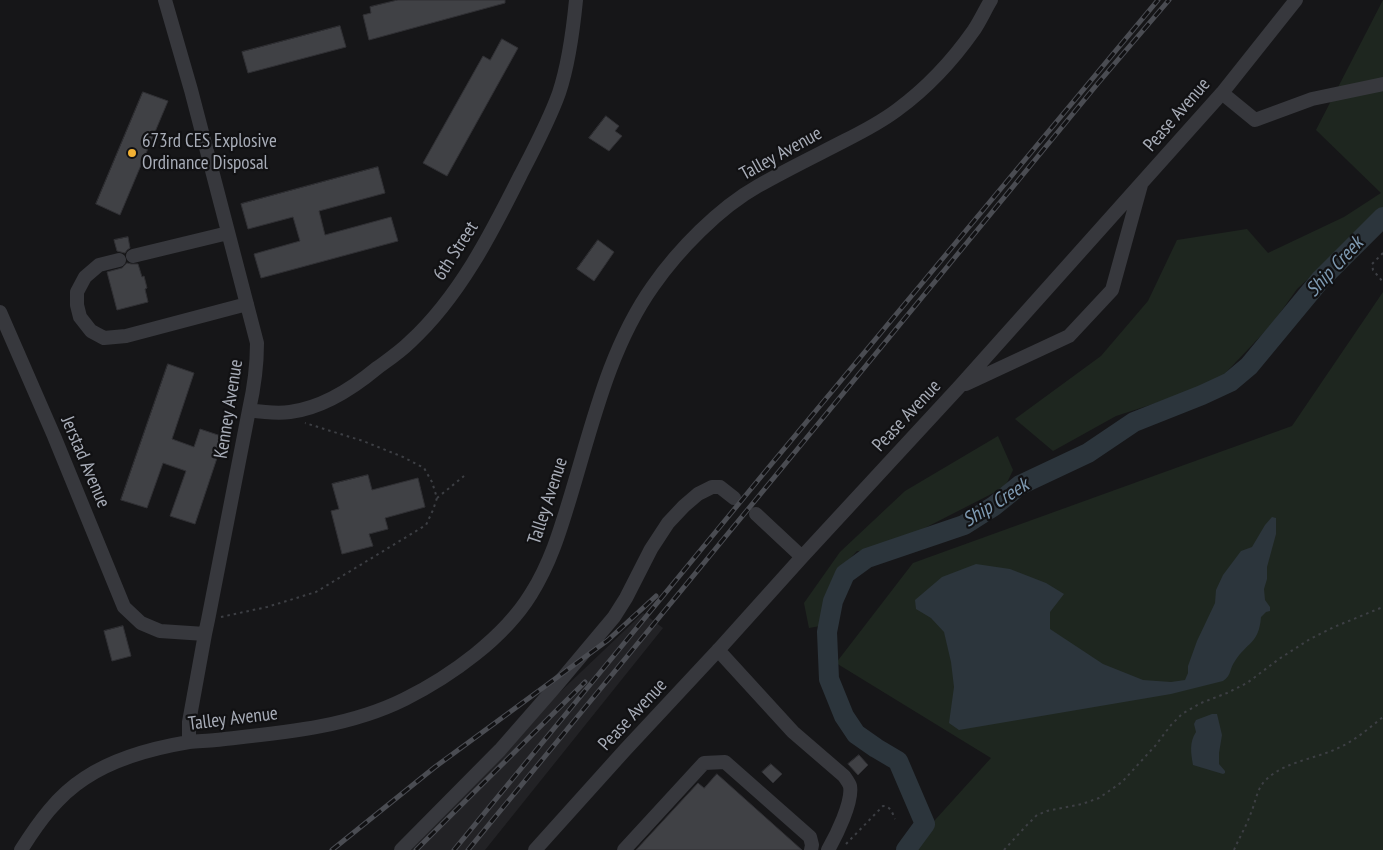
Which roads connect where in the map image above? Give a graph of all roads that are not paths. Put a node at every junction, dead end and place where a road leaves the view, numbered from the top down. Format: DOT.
graph roads {
  1 [pos="165,0"];
  2 [pos="576,0"];
  3 [pos="991,0"];
  4 [pos="1296,0"];
  5 [pos="1383,84"];
  6 [pos="1222,93"];
  7 [pos="1142,182"];
  8 [pos="228,232"];
  9 [pos="247,304"];
  10 [pos="0,312"];
  11 [pos="960,386"];
  12 [pos="249,410"];
  13 [pos="734,498"];
  14 [pos="756,514"];
  15 [pos="802,557"];
  16 [pos="204,634"];
  17 [pos="718,650"];
  18 [pos="189,742"];
  19 [pos="21,850"];
  20 [pos="402,850"];
  21 [pos="535,850"];
  22 [pos="624,850"];
  23 [pos="811,850"];
  24 [pos="828,850"];
  1 -- 8 [label="street, Kenney Avenue"];
  2 -- 12 [label="street, 6th Street"];
  3 -- 18 [label="street, Talley Avenue"];
  4 -- 6 [label="street, Pease Avenue"];
  5 -- 6 [label="street"];
  6 -- 7 [label="street, Pease Avenue"];
  7 -- 11 [label="street, Pease Avenue"];
  7 -- 11 [label="street"];
  8 -- 9 [label="street, Kenney Avenue"];
  8 -- 9 [label="street"];
  9 -- 12 [label="street, Kenney Avenue"];
  10 -- 16 [label="street, Jerstad Avenue"];
  11 -- 15 [label="street, Pease Avenue"];
  12 -- 16 [label="street, Kenney Avenue"];
  13 -- 20 [label="street"];
  14 -- 15 [label="street"];
  15 -- 17 [label="street, Pease Avenue"];
  16 -- 18 [label="street, Kenney Avenue"];
  17 -- 21 [label="street, Pease Avenue"];
  17 -- 24 [label="street"];
  18 -- 19 [label="street, Talley Avenue"];
  22 -- 23 [label="street"];
}
